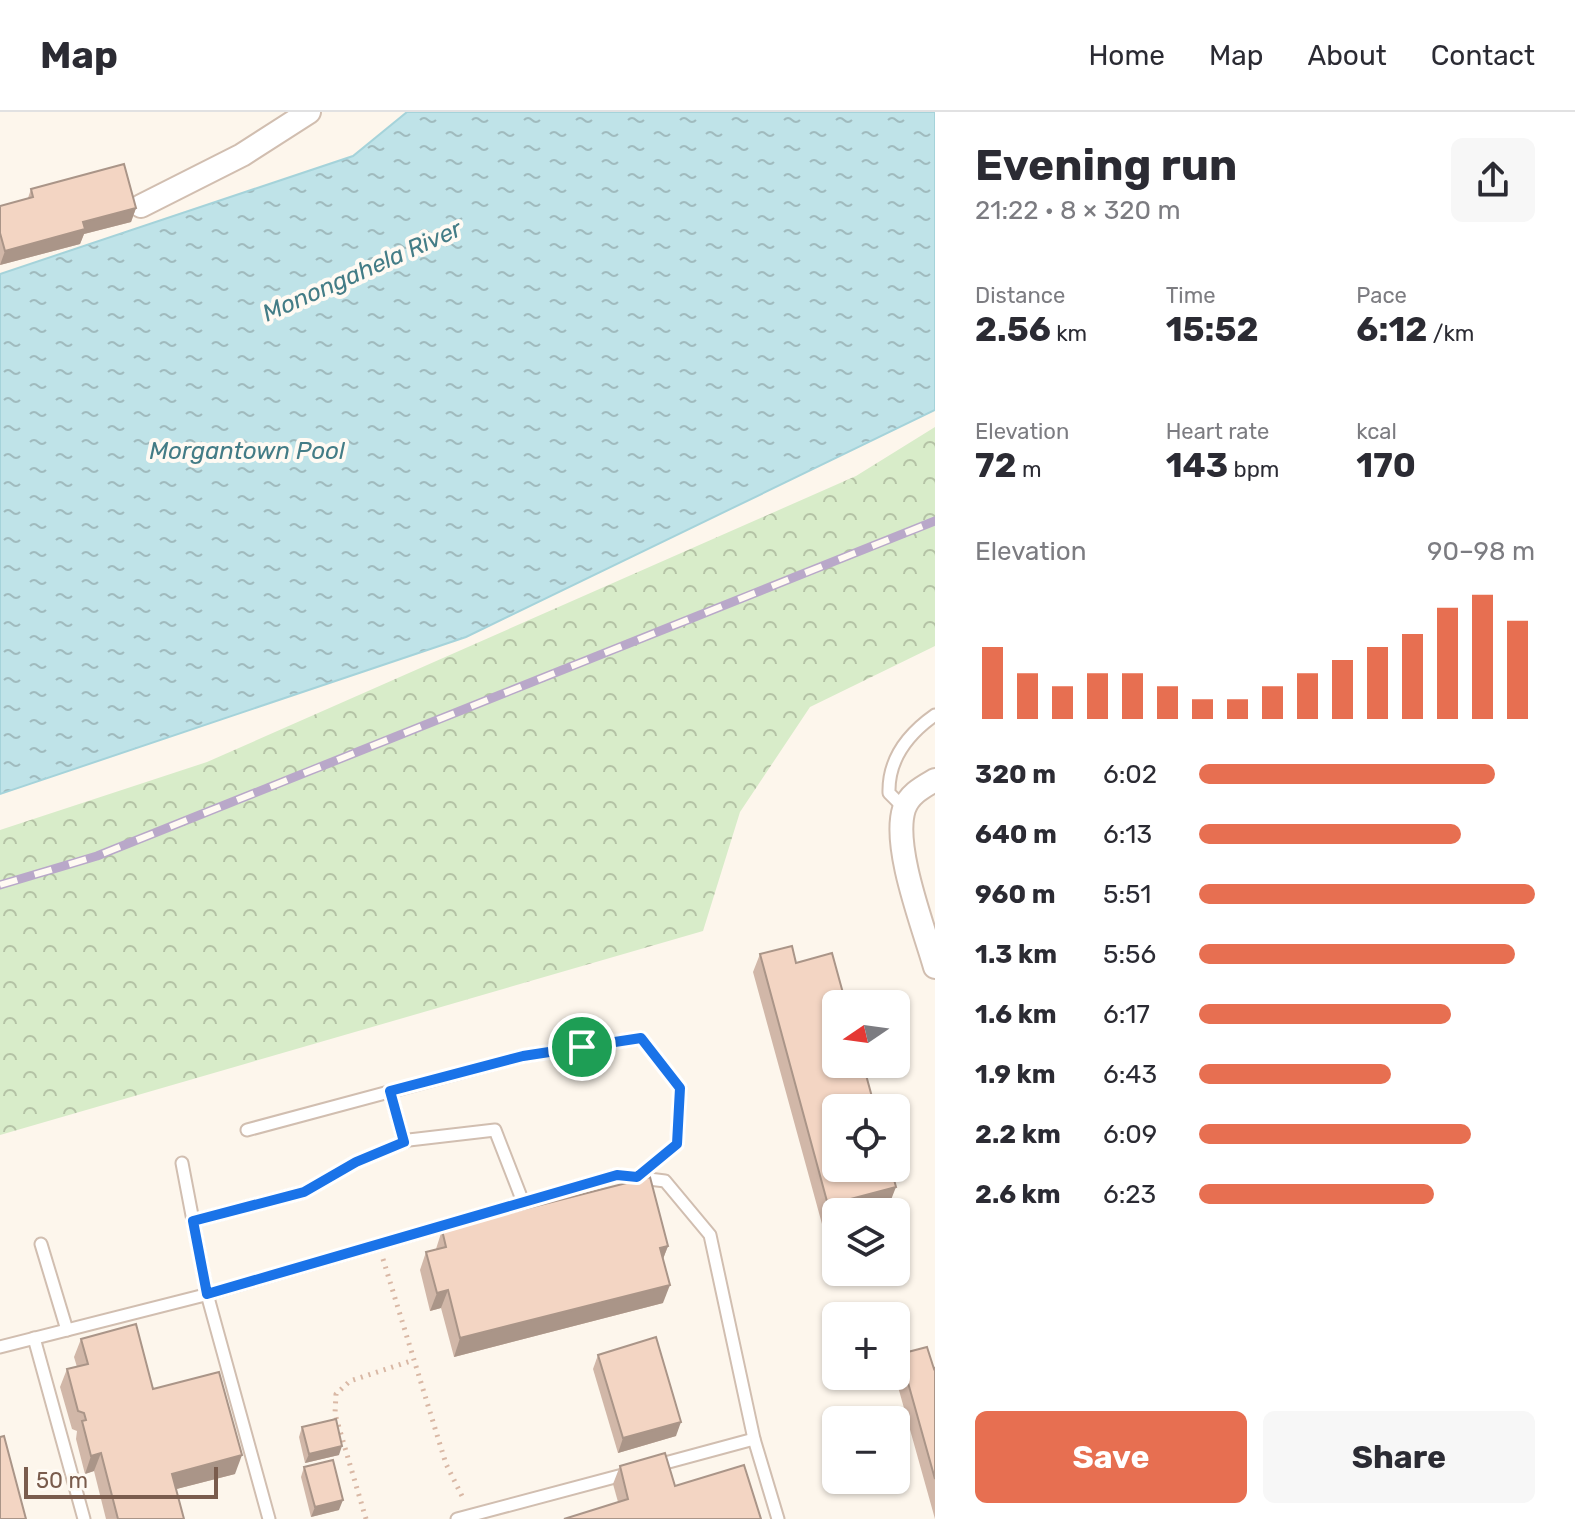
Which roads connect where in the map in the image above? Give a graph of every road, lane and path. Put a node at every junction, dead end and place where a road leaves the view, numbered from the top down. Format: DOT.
graph roads {
  1 [pos="309,112"];
  2 [pos="141,206"];
  3 [pos="935,715"];
  4 [pos="935,780"];
  5 [pos="904,808"];
  6 [pos="935,967"];
  7 [pos="390,1091"];
  8 [pos="247,1130"];
  9 [pos="404,1142"];
  10 [pos="182,1163"];
  11 [pos="637,1177"];
  12 [pos="523,1202"];
  13 [pos="193,1221"];
  14 [pos="41,1244"];
  15 [pos="379,1244"];
  16 [pos="207,1294"];
  17 [pos="67,1330"];
  18 [pos="34,1338"];
  19 [pos="0,1347"];
  20 [pos="414,1360"];
  21 [pos="754,1439"];
  22 [pos="471,1515"];
  23 [pos="84,1519"];
  24 [pos="269,1519"];
  25 [pos="366,1519"];
  26 [pos="457,1519"];
  27 [pos="778,1519"];
  1 -- 2 [label="street"];
  3 -- 5 [label="lane"];
  4 -- 5 [label="street"];
  5 -- 6 [label="street"];
  7 -- 8 [label="lane"];
  7 -- 9 [label="lane"];
  7 -- 11 [label="lane"];
  9 -- 12 [label="lane"];
  9 -- 13 [label="lane"];
  10 -- 13 [label="lane"];
  11 -- 12 [label="lane"];
  11 -- 21 [label="lane"];
  12 -- 15 [label="lane"];
  13 -- 16 [label="lane"];
  14 -- 17 [label="lane"];
  15 -- 16 [label="lane"];
  15 -- 20 [label="path"];
  16 -- 17 [label="lane"];
  16 -- 24 [label="lane"];
  17 -- 18 [label="lane"];
  18 -- 19 [label="lane"];
  18 -- 23 [label="lane"];
  20 -- 22 [label="path"];
  20 -- 25 [label="path"];
  21 -- 22 [label="lane"];
  21 -- 27 [label="lane"];
  22 -- 26 [label="lane"];
}
